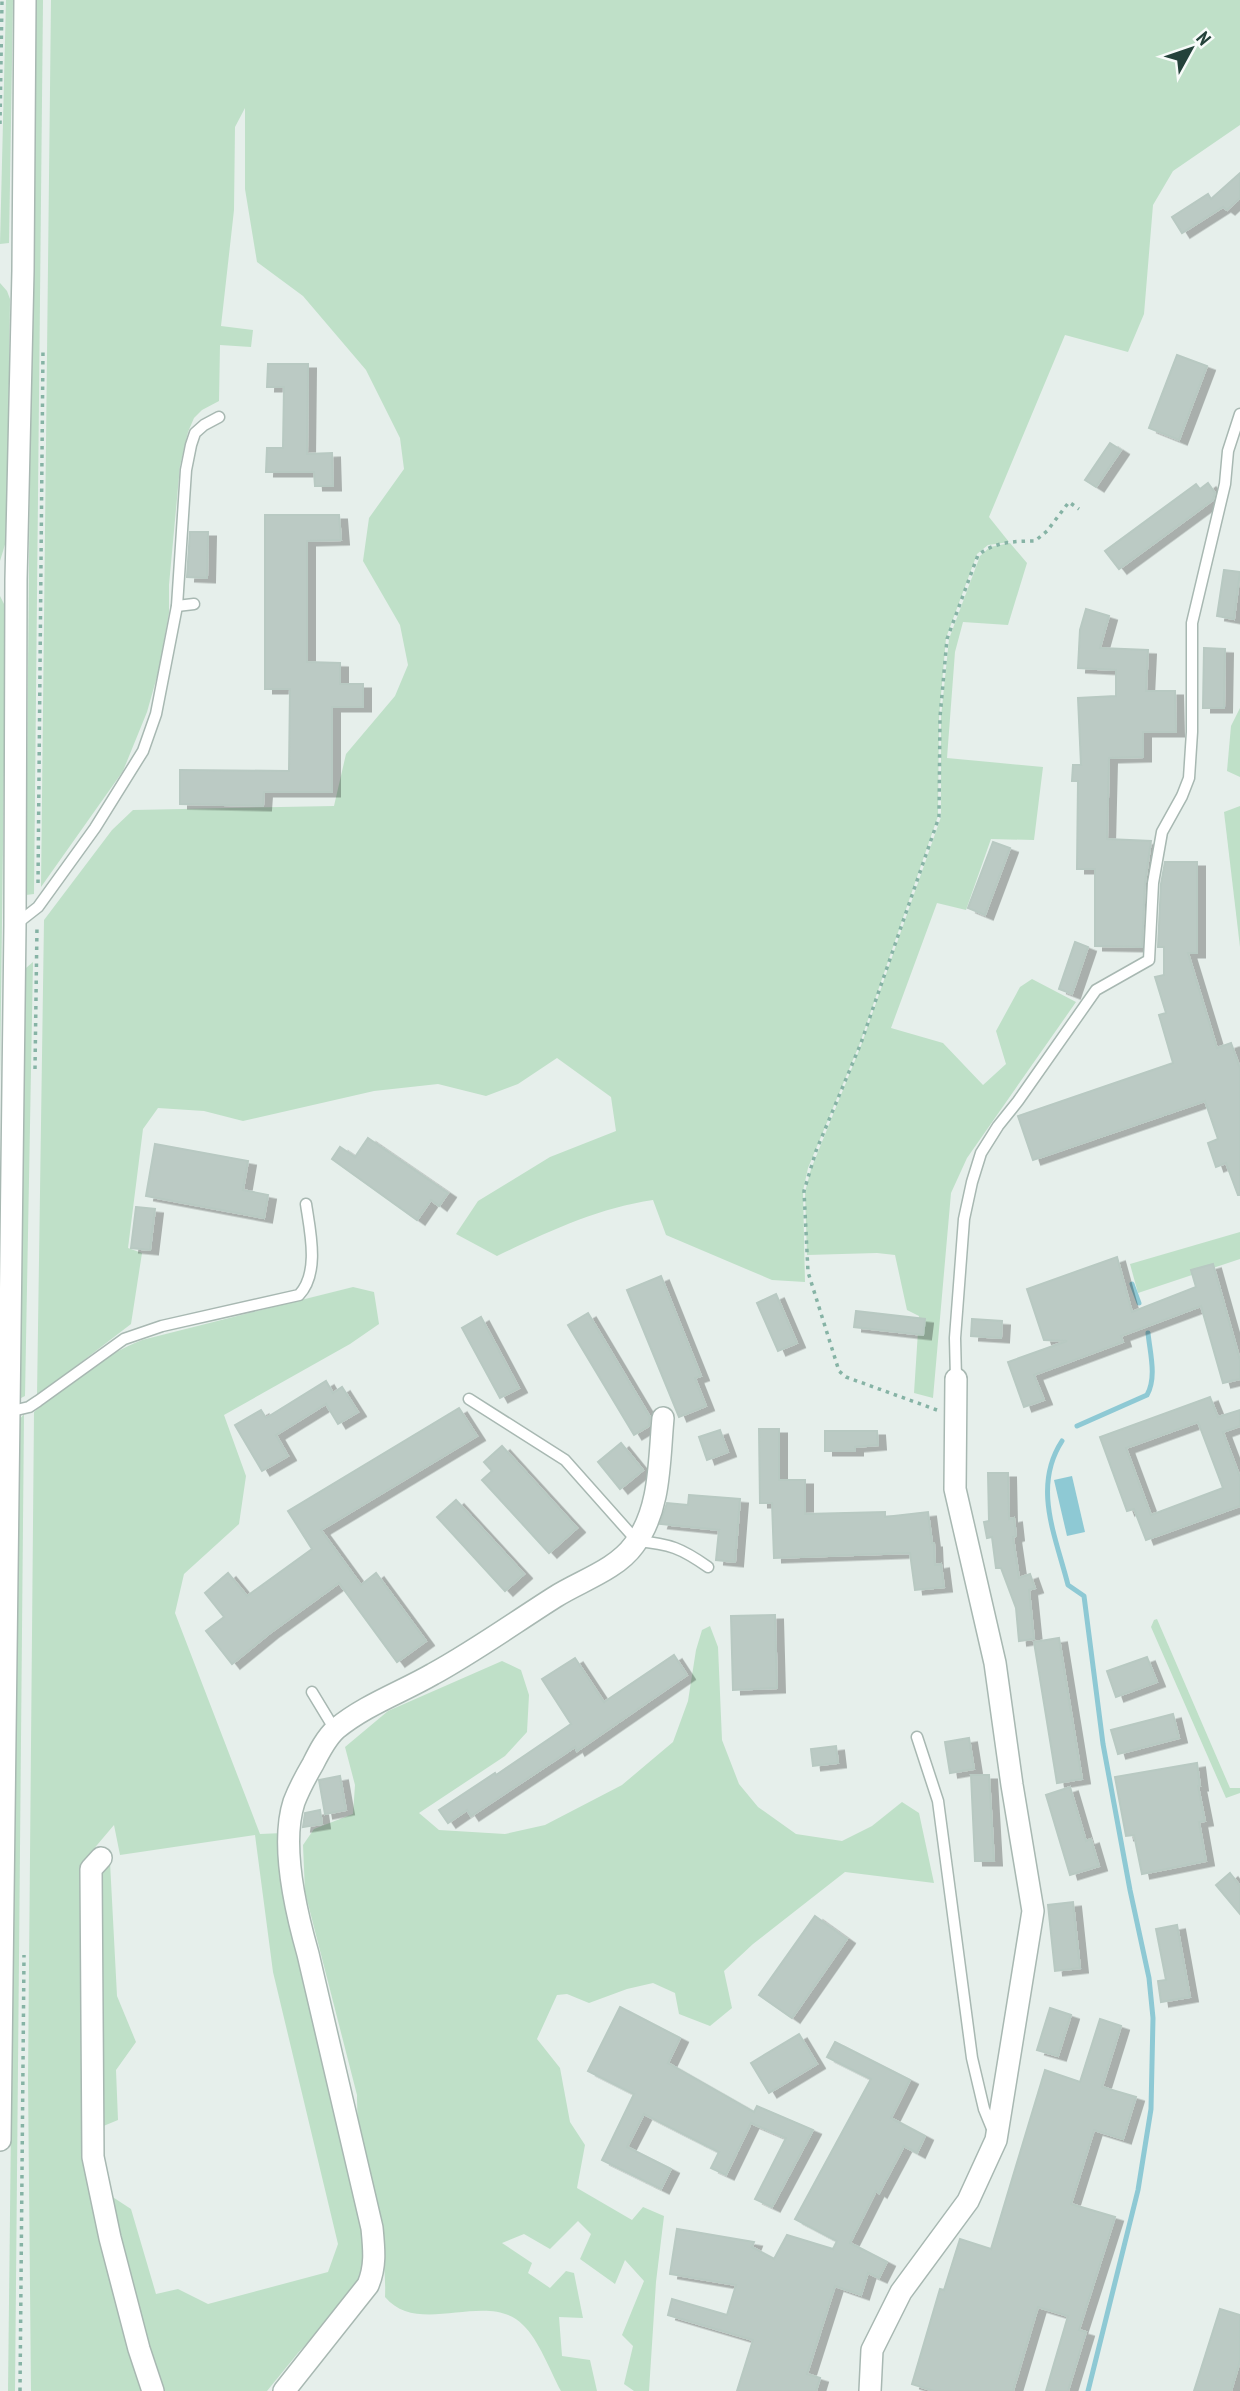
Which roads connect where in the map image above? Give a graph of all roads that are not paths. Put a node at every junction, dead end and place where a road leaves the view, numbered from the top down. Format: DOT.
graph roads {
  1 [pos="25,0"];
  2 [pos="1240,414"];
  3 [pos="219,416"];
  4 [pos="194,604"];
  5 [pos="177,606"];
  6 [pos="15,925"];
  7 [pos="306,1204"];
  8 [pos="956,1379"];
  9 [pos="469,1399"];
  10 [pos="8,1412"];
  11 [pos="663,1418"];
  12 [pos="637,1541"];
  13 [pos="708,1567"];
  14 [pos="312,1692"];
  15 [pos="335,1730"];
  16 [pos="916,1737"];
  17 [pos="101,1858"];
  18 [pos="0,2140"];
  19 [pos="996,2140"];
  20 [pos="153,2391"];
  21 [pos="284,2391"];
  22 [pos="870,2391"];
  1 -- 6 [label="street"];
  2 -- 8 [label="lane"];
  3 -- 5 [label="lane"];
  4 -- 5 [label="lane"];
  5 -- 6 [label="lane"];
  6 -- 10 [label="street"];
  7 -- 10 [label="lane"];
  8 -- 19 [label="street"];
  9 -- 12 [label="lane"];
  10 -- 18 [label="street"];
  11 -- 12 [label="street"];
  12 -- 13 [label="lane"];
  12 -- 15 [label="street"];
  14 -- 15 [label="lane"];
  15 -- 21 [label="street"];
  16 -- 19 [label="lane"];
  17 -- 20 [label="street"];
  19 -- 22 [label="street"];
}
